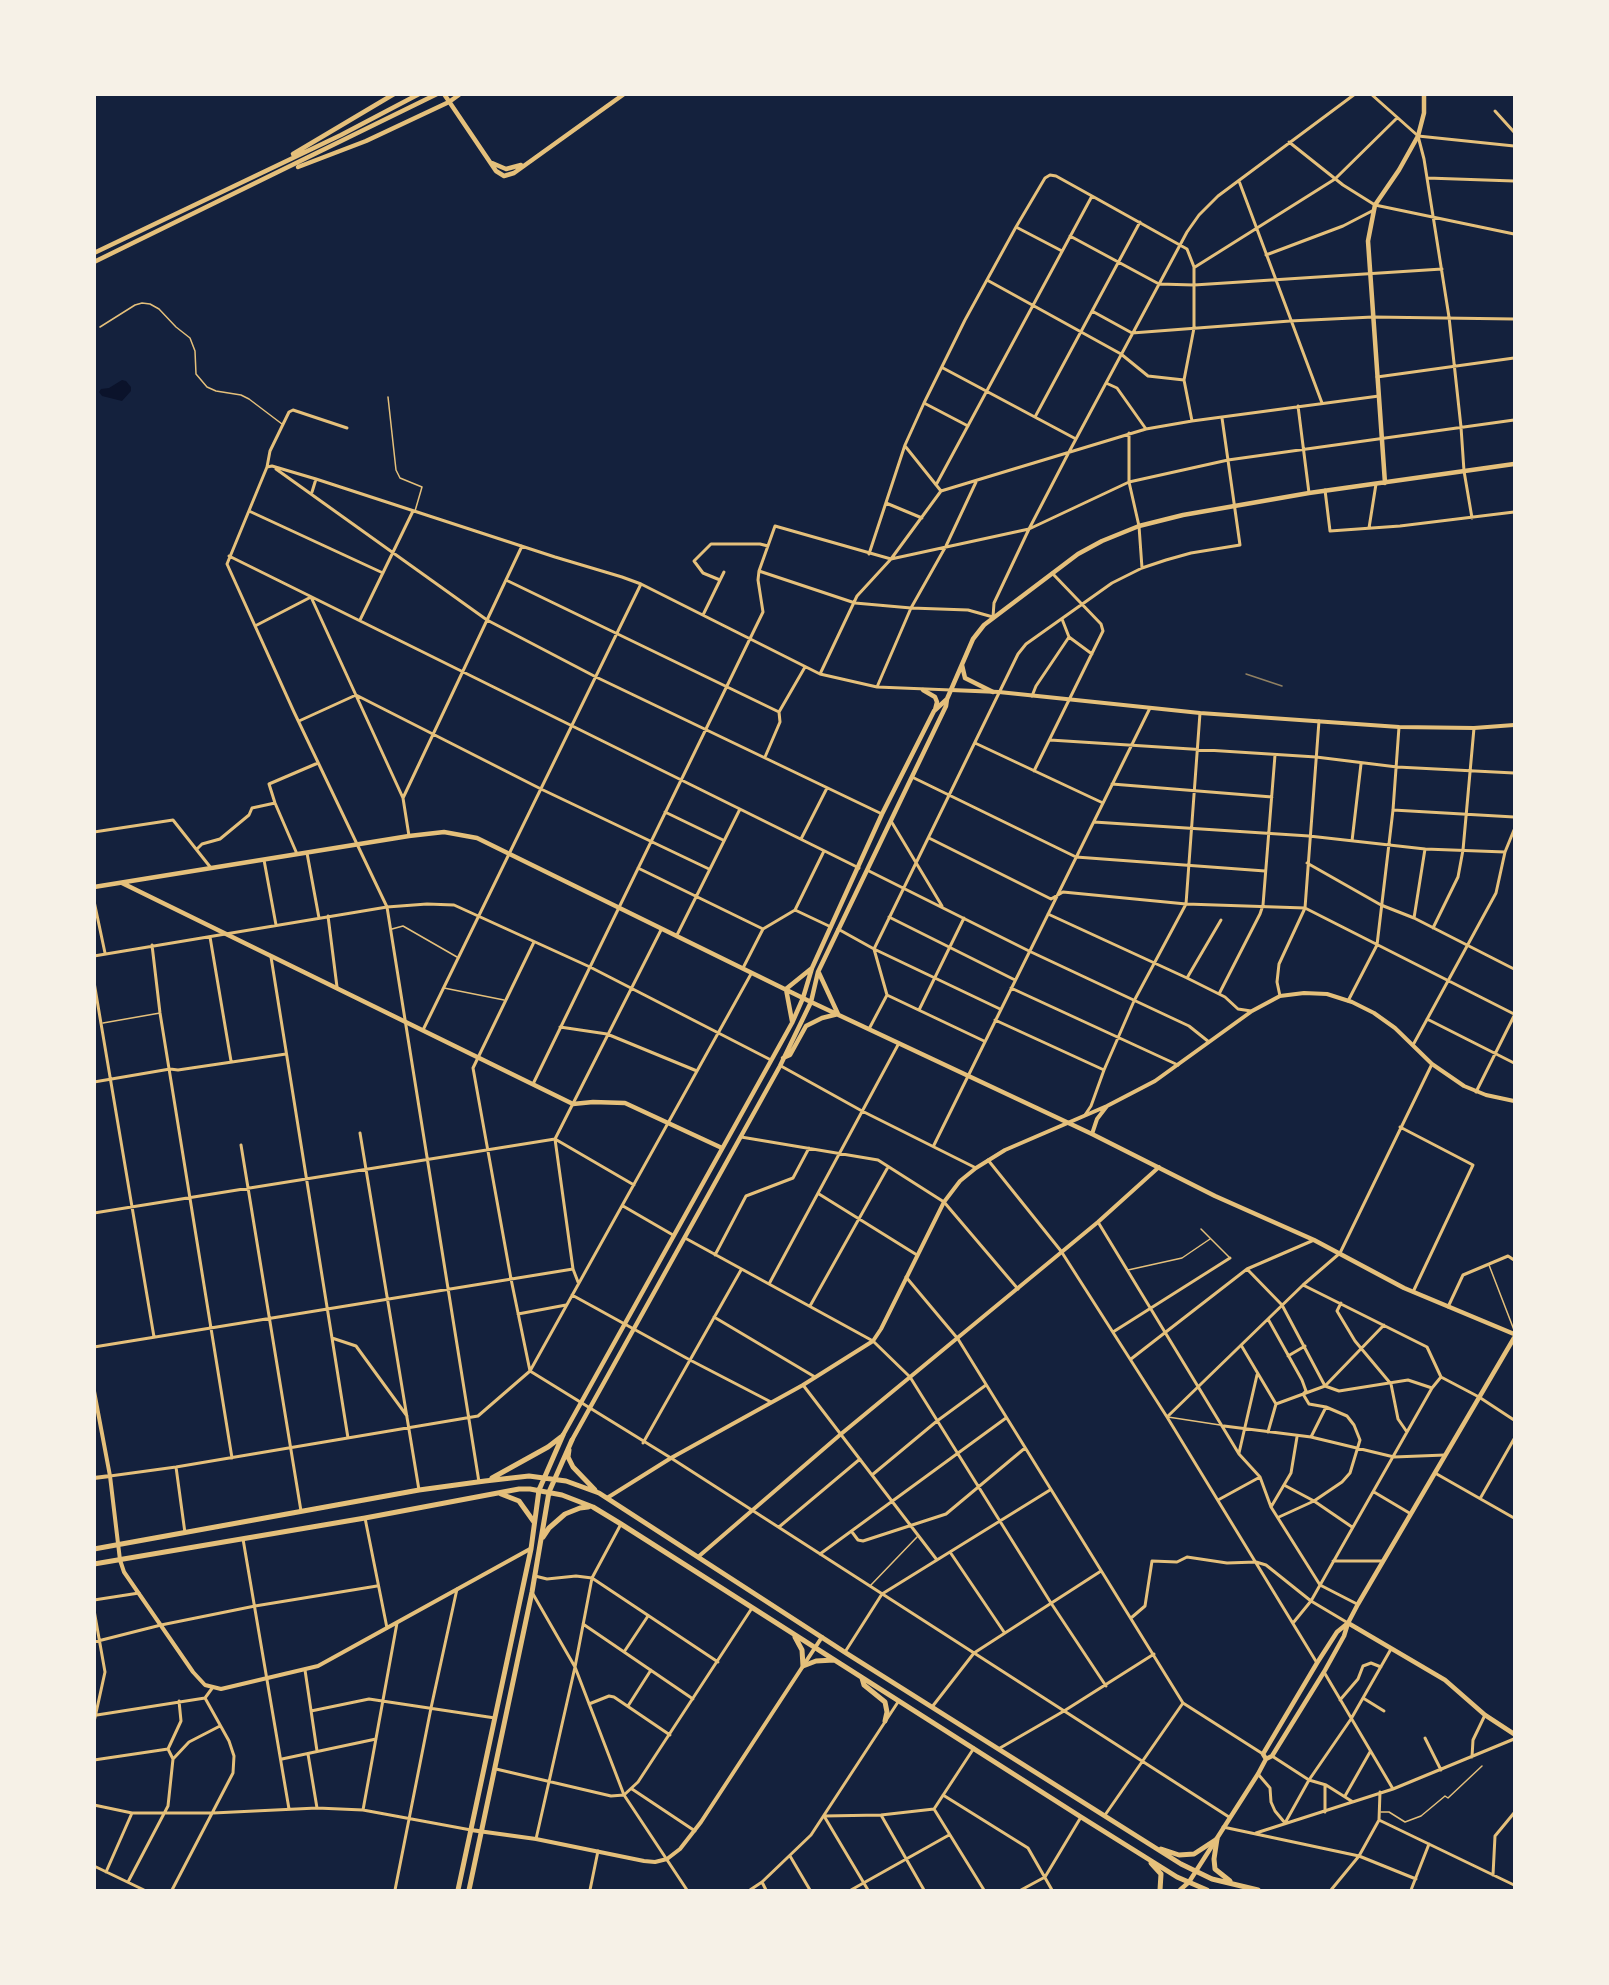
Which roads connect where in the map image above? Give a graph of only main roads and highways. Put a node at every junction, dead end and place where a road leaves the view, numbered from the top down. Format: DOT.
graph roads {
  1 [pos="394,94"];
  2 [pos="419,94"];
  3 [pos="437,94"];
  4 [pos="444,94"];
  5 [pos="460,94"];
  6 [pos="624,94"];
  7 [pos="1424,94"];
  8 [pos="449,102"];
  9 [pos="269,168"];
  10 [pos="273,176"];
  11 [pos="94,253"];
  12 [pos="94,262"];
  13 [pos="1515,464"];
  14 [pos="1385,483"];
  15 [pos="962,662"];
  16 [pos="923,690"];
  17 [pos="993,692"];
  18 [pos="947,699"];
  19 [pos="934,711"];
  20 [pos="122,883"];
  21 [pos="94,887"];
  22 [pos="812,968"];
  23 [pos="818,972"];
  24 [pos="786,989"];
  25 [pos="803,998"];
  26 [pos="811,1002"];
  27 [pos="838,1014"];
  28 [pos="792,1023"];
  29 [pos="783,1058"];
  30 [pos="722,1148"];
  31 [pos="1515,1334"];
  32 [pos="563,1435"];
  33 [pos="572,1440"];
  34 [pos="544,1477"];
  35 [pos="554,1479"];
  36 [pos="482,1481"];
  37 [pos="539,1490"];
  38 [pos="549,1492"];
  39 [pos="494,1493"];
  40 [pos="599,1493"];
  41 [pos="593,1507"];
  42 [pos="534,1524"];
  43 [pos="541,1541"];
  44 [pos="94,1549"];
  45 [pos="94,1564"];
  46 [pos="1348,1623"];
  47 [pos="790,1631"];
  48 [pos="835,1661"];
  49 [pos="862,1678"];
  50 [pos="885,1721"];
  51 [pos="1515,1734"];
  52 [pos="1264,1757"];
  53 [pos="1217,1839"];
  54 [pos="1154,1846"];
  55 [pos="1146,1857"];
  56 [pos="1195,1871"];
  57 [pos="1189,1882"];
  58 [pos="1246,1888"];
  59 [pos="458,1890"];
  60 [pos="469,1890"];
  61 [pos="1160,1890"];
  62 [pos="1180,1890"];
  63 [pos="1207,1890"];
  64 [pos="1258,1890"];
  1 -- 9 [label="main road"];
  2 -- 9 [label="main road"];
  3 -- 10 [label="main road"];
  4 -- 8 [label="main road"];
  5 -- 8 [label="main road"];
  6 -- 8 [label="main road"];
  7 -- 14 [label="main road"];
  8 -- 10 [label="main road"];
  9 -- 11 [label="main road"];
  10 -- 12 [label="main road"];
  13 -- 14 [label="main road"];
  14 -- 15 [label="main road"];
  15 -- 17 [label="main road"];
  15 -- 18 [label="main road"];
  16 -- 19 [label="main road"];
  18 -- 19 [label="main road"];
  18 -- 23 [label="main road"];
  19 -- 22 [label="main road"];
  20 -- 21 [label="main road"];
  20 -- 24 [label="main road"];
  20 -- 30 [label="main road"];
  22 -- 24 [label="main road"];
  22 -- 25 [label="main road"];
  23 -- 26 [label="main road"];
  23 -- 27 [label="main road"];
  24 -- 25 [label="main road"];
  24 -- 28 [label="main road"];
  25 -- 26 [label="main road"];
  25 -- 28 [label="main road"];
  26 -- 27 [label="main road"];
  26 -- 29 [label="main road"];
  27 -- 29 [label="main road"];
  27 -- 31 [label="main road"];
  28 -- 30 [label="main road"];
  29 -- 33 [label="main road"];
  30 -- 32 [label="main road"];
  31 -- 46 [label="main road"];
  32 -- 34 [label="main road"];
  32 -- 36 [label="main road"];
  33 -- 35 [label="main road"];
  33 -- 40 [label="main road"];
  34 -- 35 [label="main road"];
  34 -- 36 [label="main road"];
  34 -- 37 [label="main road"];
  35 -- 38 [label="main road"];
  35 -- 40 [label="main road"];
  36 -- 44 [label="main road"];
  37 -- 38 [label="main road"];
  37 -- 39 [label="main road"];
  37 -- 42 [label="main road"];
  38 -- 41 [label="main road"];
  38 -- 43 [label="main road"];
  39 -- 42 [label="main road"];
  39 -- 45 [label="main road"];
  40 -- 54 [label="main road"];
  41 -- 43 [label="main road"];
  41 -- 47 [label="main road"];
  42 -- 59 [label="main road"];
  43 -- 60 [label="main road"];
  46 -- 51 [label="main road"];
  46 -- 52 [label="main road"];
  46 -- 52 [label="main road"];
  47 -- 48 [label="main road"];
  47 -- 48 [label="main road"];
  48 -- 49 [label="main road"];
  49 -- 50 [label="main road"];
  49 -- 55 [label="main road"];
  52 -- 53 [label="main road"];
  53 -- 54 [label="main road"];
  53 -- 56 [label="main road"];
  53 -- 58 [label="main road"];
  54 -- 56 [label="main road"];
  55 -- 57 [label="main road"];
  55 -- 61 [label="main road"];
  56 -- 57 [label="main road"];
  56 -- 58 [label="main road"];
  57 -- 62 [label="main road"];
  57 -- 63 [label="main road"];
  58 -- 64 [label="main road"];
}
